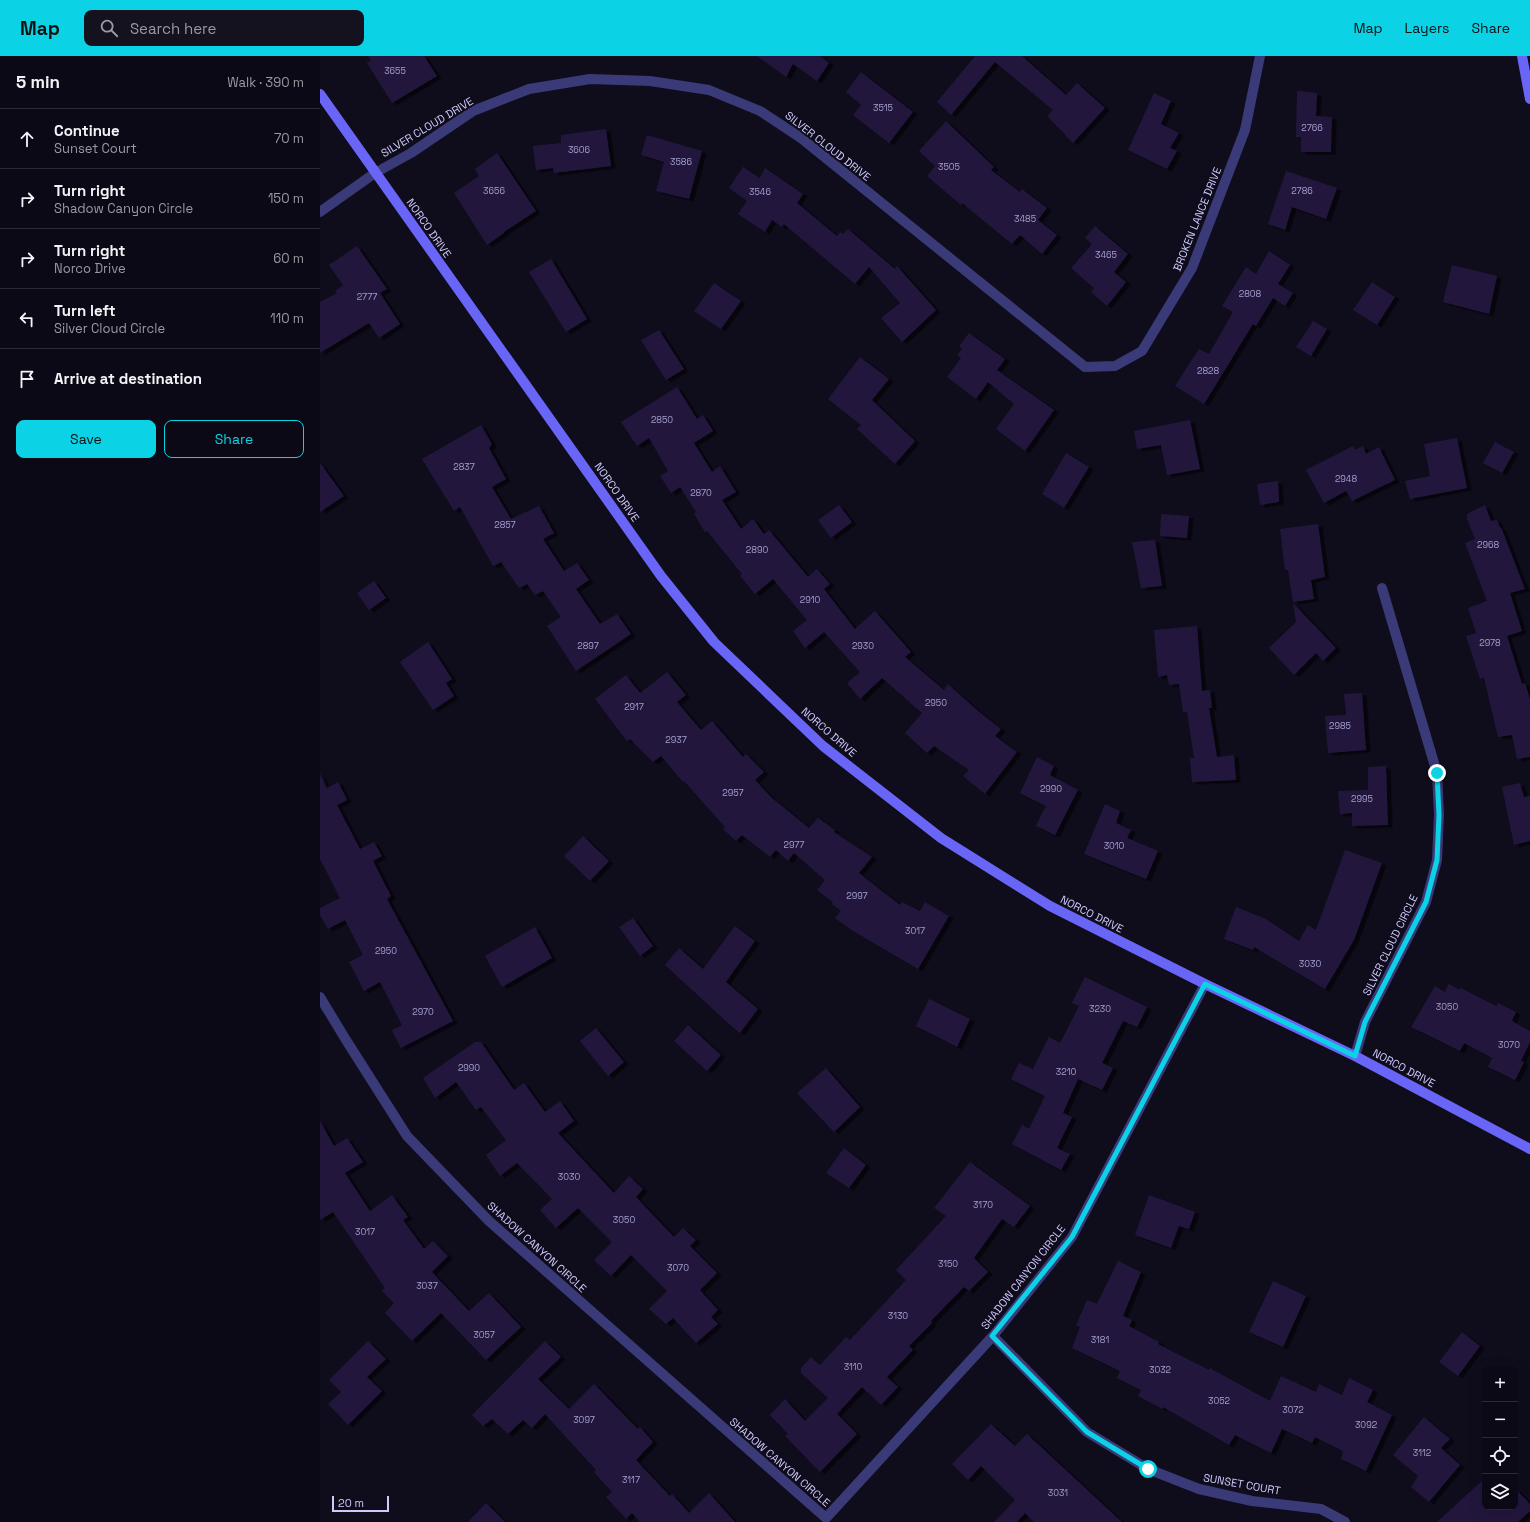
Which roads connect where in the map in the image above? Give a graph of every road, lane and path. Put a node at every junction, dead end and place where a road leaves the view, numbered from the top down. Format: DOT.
graph roads {
  1 [pos="1260,56"];
  2 [pos="1522,56"];
  3 [pos="320,94"];
  4 [pos="1530,99"];
  5 [pos="375,173"];
  6 [pos="320,212"];
  7 [pos="1115,366"];
  8 [pos="1382,588"];
  9 [pos="1205,984"];
  10 [pos="320,997"];
  11 [pos="1355,1056"];
  12 [pos="1530,1149"];
  13 [pos="992,1336"];
  14 [pos="1345,1522"];
  1 -- 7 [label="street, BROKEN LANCE DRIVE"];
  2 -- 4 [label="main road"];
  3 -- 5 [label="main road, NORCO DRIVE"];
  5 -- 6 [label="street"];
  5 -- 7 [label="street, SILVER CLOUD DRIVE"];
  5 -- 9 [label="main road, NORCO DRIVE"];
  8 -- 11 [label="street, SILVER CLOUD CIRCLE"];
  9 -- 11 [label="main road, NORCO DRIVE"];
  9 -- 13 [label="street, SHADOW CANYON CIRCLE"];
  10 -- 13 [label="street, SHADOW CANYON CIRCLE"];
  11 -- 12 [label="main road, NORCO DRIVE"];
  13 -- 14 [label="street, SUNSET COURT"];
}
